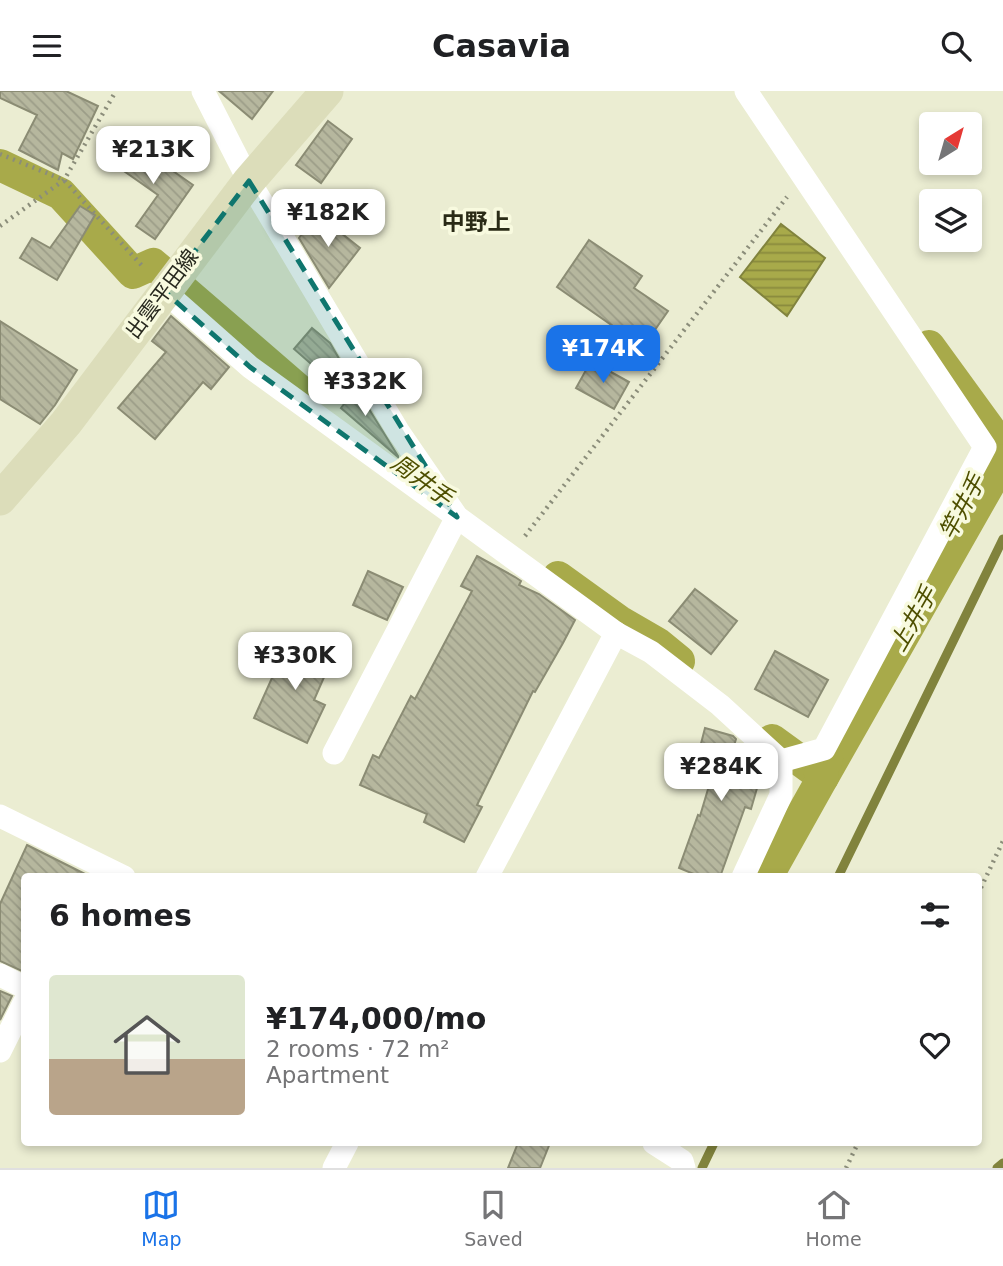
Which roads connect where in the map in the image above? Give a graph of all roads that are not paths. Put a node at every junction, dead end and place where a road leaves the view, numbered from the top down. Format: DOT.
graph roads {
  1 [pos="203,91"];
  2 [pos="327,91"];
  3 [pos="746,91"];
  4 [pos="249,181"];
  5 [pos="164,291"];
  6 [pos="0,499"];
  7 [pos="457,517"];
  8 [pos="616,633"];
  9 [pos="334,753"];
  10 [pos="781,761"];
  11 [pos="0,816"];
  12 [pos="116,873"];
  13 [pos="489,873"];
  14 [pos="745,873"];
  15 [pos="0,975"];
  16 [pos="21,986"];
  17 [pos="21,1009"];
  18 [pos="0,1051"];
  19 [pos="345,1146"];
  20 [pos="658,1146"];
  21 [pos="334,1168"];
  22 [pos="684,1168"];
  1 -- 4 [label="street"];
  2 -- 4 [label="main road, 出雲平田線"];
  3 -- 10 [label="street"];
  4 -- 5 [label="main road, 出雲平田線"];
  4 -- 7 [label="street"];
  5 -- 6 [label="main road, 出雲平田線"];
  5 -- 7 [label="street"];
  7 -- 8 [label="street"];
  7 -- 9 [label="street"];
  8 -- 10 [label="street"];
  8 -- 13 [label="street"];
  10 -- 14 [label="street"];
  11 -- 12 [label="street"];
  15 -- 16 [label="street"];
  17 -- 18 [label="street"];
  19 -- 21 [label="street"];
  20 -- 22 [label="street"];
}
